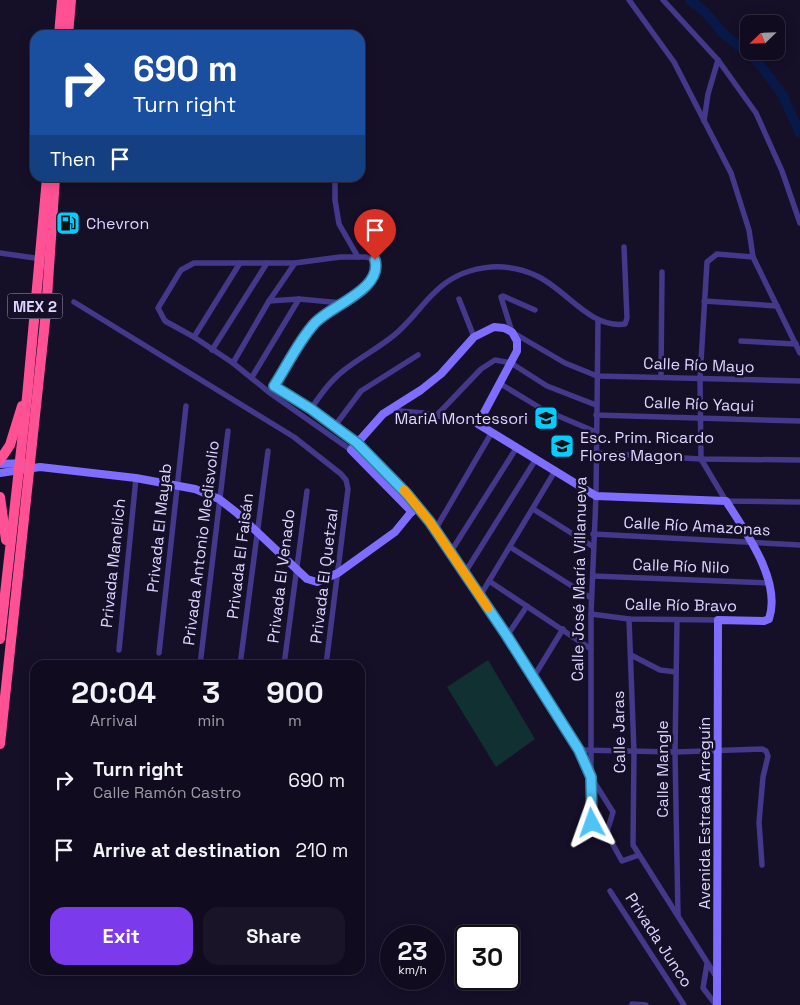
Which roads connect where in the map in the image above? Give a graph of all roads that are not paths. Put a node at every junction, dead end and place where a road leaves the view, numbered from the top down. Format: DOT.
graph roads {
  1 [pos="62,0"];
  2 [pos="71,0"];
  3 [pos="629,0"];
  4 [pos="663,0"];
  5 [pos="59,30"];
  6 [pos="68,30"];
  7 [pos="718,60"];
  8 [pos="704,121"];
  9 [pos="47,182"];
  10 [pos="54,182"];
  11 [pos="334,182"];
  12 [pos="800,223"];
  13 [pos="624,246"];
  14 [pos="0,253"];
  15 [pos="358,257"];
  16 [pos="753,257"];
  17 [pos="44,260"];
  18 [pos="240,263"];
  19 [pos="267,263"];
  20 [pos="295,263"];
  21 [pos="662,272"];
  22 [pos="459,299"];
  23 [pos="300,300"];
  24 [pos="269,301"];
  25 [pos="704,301"];
  26 [pos="74,302"];
  27 [pos="342,303"];
  28 [pos="777,306"];
  29 [pos="535,310"];
  30 [pos="598,321"];
  31 [pos="512,332"];
  32 [pos="194,337"];
  33 [pos="474,337"];
  34 [pos="741,341"];
  35 [pos="796,344"];
  36 [pos="212,350"];
  37 [pos="800,353"];
  38 [pos="418,355"];
  39 [pos="233,363"];
  40 [pos="511,363"];
  41 [pos="597,376"];
  42 [pos="252,377"];
  43 [pos="661,377"];
  44 [pos="700,378"];
  45 [pos="800,381"];
  46 [pos="499,383"];
  47 [pos="274,386"];
  48 [pos="264,387"];
  49 [pos="270,393"];
  50 [pos="27,397"];
  51 [pos="596,405"];
  52 [pos="186,406"];
  53 [pos="311,409"];
  54 [pos="388,410"];
  55 [pos="437,415"];
  56 [pos="596,415"];
  57 [pos="701,418"];
  58 [pos="800,421"];
  59 [pos="478,424"];
  60 [pos="334,427"];
  61 [pos="228,431"];
  62 [pos="492,432"];
  63 [pos="596,432"];
  64 [pos="357,443"];
  65 [pos="516,447"];
  66 [pos="351,450"];
  67 [pos="268,451"];
  68 [pos="595,453"];
  69 [pos="536,459"];
  70 [pos="701,459"];
  71 [pos="0,460"];
  72 [pos="800,460"];
  73 [pos="0,464"];
  74 [pos="23,466"];
  75 [pos="555,471"];
  76 [pos="0,473"];
  77 [pos="136,478"];
  78 [pos="178,484"];
  79 [pos="306,491"];
  80 [pos="596,496"];
  81 [pos="0,497"];
  82 [pos="219,499"];
  83 [pos="726,501"];
  84 [pos="800,502"];
  85 [pos="414,509"];
  86 [pos="533,509"];
  87 [pos="435,530"];
  88 [pos="257,531"];
  89 [pos="593,534"];
  90 [pos="753,544"];
  91 [pos="800,545"];
  92 [pos="592,546"];
  93 [pos="510,547"];
  94 [pos="450,553"];
  95 [pos="8,556"];
  96 [pos="296,568"];
  97 [pos="338,573"];
  98 [pos="464,574"];
  99 [pos="592,576"];
  100 [pos="489,582"];
  101 [pos="768,583"];
  102 [pos="480,596"];
  103 [pos="591,598"];
  104 [pos="527,606"];
  105 [pos="591,614"];
  106 [pos="629,619"];
  107 [pos="677,620"];
  108 [pos="718,620"];
  109 [pos="563,629"];
  110 [pos="507,636"];
  111 [pos="0,639"];
  112 [pos="591,649"];
  113 [pos="118,650"];
  114 [pos="159,653"];
  115 [pos="631,655"];
  116 [pos="200,660"];
  117 [pos="241,660"];
  118 [pos="285,660"];
  119 [pos="327,660"];
  120 [pos="676,672"];
  121 [pos="533,678"];
  122 [pos="0,744"];
  123 [pos="579,750"];
  124 [pos="591,750"];
  125 [pos="719,751"];
  126 [pos="634,752"];
  127 [pos="675,752"];
  128 [pos="591,777"];
  129 [pos="590,805"];
  130 [pos="607,832"];
  131 [pos="639,855"];
  132 [pos="762,866"];
  133 [pos="610,890"];
  134 [pos="678,917"];
  135 [pos="707,964"];
  136 [pos="717,978"];
  137 [pos="632,1004"];
  138 [pos="646,1005"];
  139 [pos="684,1005"];
  140 [pos="716,1005"];
  1 -- 5 [label="highway"];
  2 -- 6 [label="highway"];
  3 -- 8 [label="street"];
  4 -- 7 [label="street"];
  7 -- 8 [label="street"];
  7 -- 12 [label="street"];
  8 -- 16 [label="street"];
  9 -- 17 [label="highway, MEX 2"];
  10 -- 17 [label="highway, MEX 2"];
  11 -- 15 [label="street"];
  13 -- 30 [label="street"];
  14 -- 17 [label="street"];
  15 -- 20 [label="street"];
  15 -- 27 [label="street"];
  16 -- 25 [label="street"];
  16 -- 28 [label="street"];
  17 -- 50 [label="highway, MEX 2"];
  17 -- 74 [label="highway, MEX 2"];
  18 -- 19 [label="street"];
  18 -- 32 [label="street"];
  18 -- 32 [label="street"];
  19 -- 20 [label="street"];
  19 -- 36 [label="street"];
  20 -- 24 [label="street"];
  21 -- 43 [label="street"];
  22 -- 33 [label="street"];
  23 -- 24 [label="street"];
  23 -- 27 [label="street"];
  23 -- 42 [label="street"];
  24 -- 39 [label="street"];
  25 -- 28 [label="street"];
  25 -- 44 [label="street"];
  26 -- 97 [label="street, Privada El Quetzal"];
  27 -- 47 [label="street"];
  28 -- 35 [label="street"];
  29 -- 31 [label="street"];
  30 -- 41 [label="street, Calle José María Villanueva"];
  30 -- 53 [label="street"];
  31 -- 33 [label="street"];
  31 -- 40 [label="street"];
  31 -- 41 [label="street"];
  32 -- 36 [label="street"];
  33 -- 54 [label="street"];
  34 -- 35 [label="street"];
  35 -- 37 [label="street"];
  36 -- 39 [label="street"];
  38 -- 60 [label="street"];
  39 -- 42 [label="street"];
  40 -- 46 [label="street"];
  40 -- 51 [label="street"];
  40 -- 55 [label="street"];
  41 -- 43 [label="street, Calle Río Mayo"];
  41 -- 51 [label="street, Calle José María Villanueva"];
  42 -- 48 [label="street"];
  43 -- 44 [label="street, Calle Río Mayo"];
  44 -- 45 [label="street, Calle Río Mayo"];
  44 -- 57 [label="street"];
  46 -- 59 [label="street"];
  46 -- 63 [label="street"];
  47 -- 48 [label="street"];
  47 -- 49 [label="street"];
  47 -- 53 [label="street"];
  48 -- 49 [label="street"];
  49 -- 66 [label="street"];
  50 -- 71 [label="highway"];
  50 -- 74 [label="highway, MEX 2"];
  51 -- 56 [label="street, Calle José María Villanueva"];
  52 -- 78 [label="street, Privada El Mayab"];
  53 -- 60 [label="street"];
  54 -- 55 [label="street"];
  54 -- 64 [label="street"];
  55 -- 59 [label="street"];
  56 -- 57 [label="street, Calle Río Yaqui"];
  56 -- 63 [label="street, Calle José María Villanueva"];
  57 -- 58 [label="street, Calle Río Yaqui"];
  57 -- 70 [label="street"];
  59 -- 62 [label="street"];
  60 -- 64 [label="street"];
  61 -- 82 [label="street, Privada Antonio Medisvolio"];
  62 -- 65 [label="street"];
  62 -- 87 [label="street"];
  63 -- 68 [label="street, Calle José María Villanueva"];
  64 -- 66 [label="street"];
  64 -- 85 [label="street"];
  65 -- 69 [label="street"];
  65 -- 94 [label="street"];
  66 -- 85 [label="street"];
  67 -- 88 [label="street, Privada El Faisán"];
  68 -- 70 [label="street"];
  68 -- 80 [label="street, Calle José María Villanueva"];
  69 -- 75 [label="street"];
  69 -- 98 [label="street"];
  70 -- 72 [label="street"];
  70 -- 83 [label="street"];
  73 -- 74 [label="street"];
  74 -- 76 [label="street"];
  74 -- 77 [label="street"];
  74 -- 95 [label="highway, MEX 2"];
  74 -- 122 [label="highway, MEX 2"];
  75 -- 80 [label="street"];
  75 -- 86 [label="street"];
  77 -- 78 [label="street"];
  77 -- 113 [label="street, Privada Manelich"];
  78 -- 82 [label="street"];
  78 -- 114 [label="street, Privada El Mayab"];
  79 -- 96 [label="street, Privada El Venado"];
  80 -- 83 [label="street"];
  80 -- 89 [label="street, Calle José María Villanueva"];
  81 -- 95 [label="highway"];
  82 -- 88 [label="street"];
  82 -- 116 [label="street, Privada Antonio Medisvolio"];
  83 -- 84 [label="street"];
  83 -- 90 [label="street"];
  85 -- 87 [label="street"];
  85 -- 97 [label="street"];
  86 -- 92 [label="street"];
  86 -- 93 [label="street"];
  87 -- 94 [label="street"];
  88 -- 96 [label="street"];
  88 -- 117 [label="street, Privada El Faisán"];
  89 -- 90 [label="street, Calle Río Amazonas"];
  89 -- 92 [label="street, Calle José María Villanueva"];
  90 -- 91 [label="street, Calle Río Amazonas"];
  90 -- 101 [label="street"];
  92 -- 99 [label="street, Calle José María Villanueva"];
  93 -- 100 [label="street"];
  93 -- 103 [label="street"];
  94 -- 98 [label="street"];
  95 -- 111 [label="highway, MEX 2"];
  96 -- 97 [label="street"];
  96 -- 118 [label="street, Privada El Venado"];
  97 -- 119 [label="street, Privada El Quetzal"];
  98 -- 102 [label="street"];
  99 -- 101 [label="street, Calle Río Nilo"];
  99 -- 103 [label="street, Calle José María Villanueva"];
  100 -- 102 [label="street"];
  100 -- 104 [label="street"];
  101 -- 108 [label="street, Calle Río Bravo"];
  102 -- 110 [label="street"];
  103 -- 105 [label="street, Calle José María Villanueva"];
  104 -- 109 [label="street"];
  104 -- 110 [label="street"];
  105 -- 106 [label="street, Calle Río Bravo"];
  105 -- 112 [label="street, Calle José María Villanueva"];
  106 -- 107 [label="street, Calle Río Bravo"];
  106 -- 115 [label="street, Calle Jaras"];
  107 -- 108 [label="street, Calle Río Bravo"];
  107 -- 120 [label="street, Calle Mangle"];
  108 -- 125 [label="street, Avenida Estrada Arreguín"];
  109 -- 112 [label="street"];
  109 -- 121 [label="street"];
  110 -- 121 [label="street"];
  112 -- 124 [label="street, Calle José María Villanueva"];
  115 -- 120 [label="street"];
  115 -- 126 [label="street, Calle Jaras"];
  120 -- 127 [label="street, Calle Mangle"];
  121 -- 123 [label="street"];
  123 -- 124 [label="street"];
  123 -- 128 [label="street"];
  124 -- 126 [label="street"];
  124 -- 128 [label="street, Calle José María Villanueva"];
  125 -- 127 [label="street"];
  125 -- 132 [label="street"];
  125 -- 136 [label="street, Avenida Estrada Arreguín"];
  126 -- 127 [label="street"];
  126 -- 131 [label="street, Calle Jaras"];
  127 -- 134 [label="street, Calle Mangle"];
  128 -- 129 [label="street, Calle José María Villanueva"];
  128 -- 130 [label="street"];
  129 -- 130 [label="street"];
  129 -- 130 [label="street, Calle José María Villanueva"];
  130 -- 131 [label="street"];
  131 -- 134 [label="street"];
  133 -- 139 [label="street, Privada Junco"];
  134 -- 135 [label="street"];
  135 -- 136 [label="street"];
  135 -- 140 [label="street"];
  136 -- 140 [label="street, Avenida Estrada Arreguín"];
  137 -- 138 [label="street"];
}
